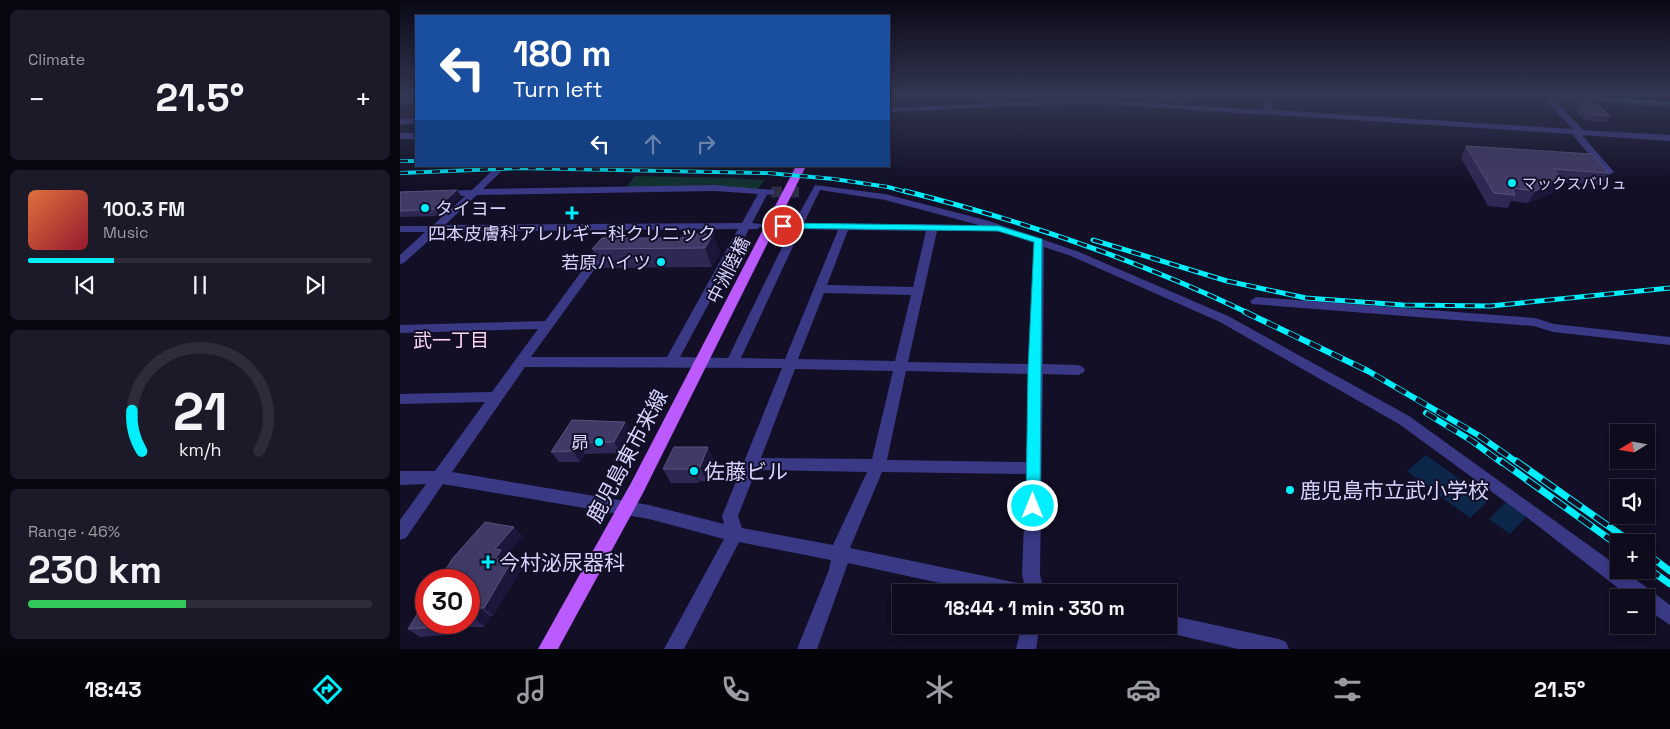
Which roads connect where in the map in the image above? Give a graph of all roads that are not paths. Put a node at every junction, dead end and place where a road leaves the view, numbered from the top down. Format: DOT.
graph roads {
  1 [pos="1486,125"];
  2 [pos="1574,125"];
  3 [pos="1579,131"];
  4 [pos="400,136"];
  5 [pos="415,136"];
  6 [pos="1670,138"];
  7 [pos="502,167"];
  8 [pos="801,167"];
  9 [pos="1609,172"];
  10 [pos="796,187"];
  11 [pos="476,191"];
  12 [pos="814,192"];
  13 [pos="430,193"];
  14 [pos="621,226"];
  15 [pos="751,226"];
  16 [pos="783,226"];
  17 [pos="798,226"];
  18 [pos="844,227"];
  19 [pos="932,228"];
  20 [pos="999,228"];
  21 [pos="400,229"];
  22 [pos="435,229"];
  23 [pos="1039,241"];
  24 [pos="400,262"];
  25 [pos="820,289"];
  26 [pos="918,291"];
  27 [pos="1256,301"];
  28 [pos="548,325"];
  29 [pos="400,328"];
  30 [pos="1670,341"];
  31 [pos="521,362"];
  32 [pos="672,362"];
  33 [pos="701,362"];
  34 [pos="732,363"];
  35 [pos="791,364"];
  36 [pos="899,366"];
  37 [pos="1034,369"];
  38 [pos="1078,370"];
  39 [pos="496,397"];
  40 [pos="400,399"];
  41 [pos="750,464"];
  42 [pos="878,465"];
  43 [pos="1033,468"];
  44 [pos="440,477"];
  45 [pos="400,478"];
  46 [pos="625,509"];
  47 [pos="400,533"];
  48 [pos="735,534"];
  49 [pos="841,554"];
  50 [pos="981,584"];
  51 [pos="1033,584"];
  52 [pos="1634,589"];
  53 [pos="1655,605"];
  54 [pos="1670,616"];
  55 [pos="1177,626"];
  56 [pos="1029,634"];
  57 [pos="548,649"];
  58 [pos="674,649"];
  59 [pos="807,649"];
  60 [pos="1026,649"];
  61 [pos="1281,649"];
  1 -- 3 [label="street"];
  2 -- 3 [label="street"];
  3 -- 6 [label="street"];
  3 -- 9 [label="street"];
  4 -- 5 [label="street"];
  7 -- 11 [label="street"];
  8 -- 10 [label="main road, 中洲陸橋"];
  10 -- 12 [label="street"];
  10 -- 33 [label="main road, 中洲陸橋"];
  11 -- 13 [label="street"];
  11 -- 15 [label="street"];
  11 -- 22 [label="street"];
  12 -- 17 [label="street"];
  12 -- 20 [label="street"];
  14 -- 15 [label="street"];
  14 -- 22 [label="street"];
  14 -- 28 [label="street"];
  15 -- 32 [label="street"];
  16 -- 17 [label="street"];
  17 -- 18 [label="street"];
  17 -- 34 [label="street"];
  18 -- 19 [label="street"];
  18 -- 25 [label="street"];
  19 -- 20 [label="street"];
  19 -- 26 [label="street"];
  20 -- 23 [label="street"];
  21 -- 22 [label="street"];
  22 -- 24 [label="street"];
  23 -- 37 [label="street"];
  23 -- 52 [label="street"];
  25 -- 26 [label="street"];
  25 -- 35 [label="street"];
  26 -- 36 [label="street"];
  27 -- 30 [label="street"];
  28 -- 29 [label="street"];
  28 -- 31 [label="street"];
  31 -- 32 [label="street"];
  31 -- 39 [label="street"];
  32 -- 33 [label="street"];
  33 -- 34 [label="street"];
  33 -- 46 [label="main road, 鹿児島東市来線"];
  34 -- 35 [label="street"];
  35 -- 36 [label="street"];
  35 -- 41 [label="street"];
  36 -- 37 [label="street"];
  36 -- 42 [label="street"];
  37 -- 38 [label="street"];
  37 -- 43 [label="street"];
  39 -- 40 [label="street"];
  39 -- 44 [label="street"];
  41 -- 42 [label="street"];
  41 -- 48 [label="street"];
  42 -- 43 [label="street"];
  42 -- 49 [label="street"];
  43 -- 51 [label="street"];
  44 -- 45 [label="street"];
  44 -- 46 [label="street"];
  44 -- 47 [label="street"];
  46 -- 48 [label="street"];
  46 -- 57 [label="main road, 鹿児島東市来線"];
  48 -- 49 [label="street"];
  48 -- 58 [label="street"];
  49 -- 50 [label="street"];
  49 -- 59 [label="street"];
  53 -- 54 [label="street"];
  55 -- 61 [label="street"];
  56 -- 60 [label="street"];
}
